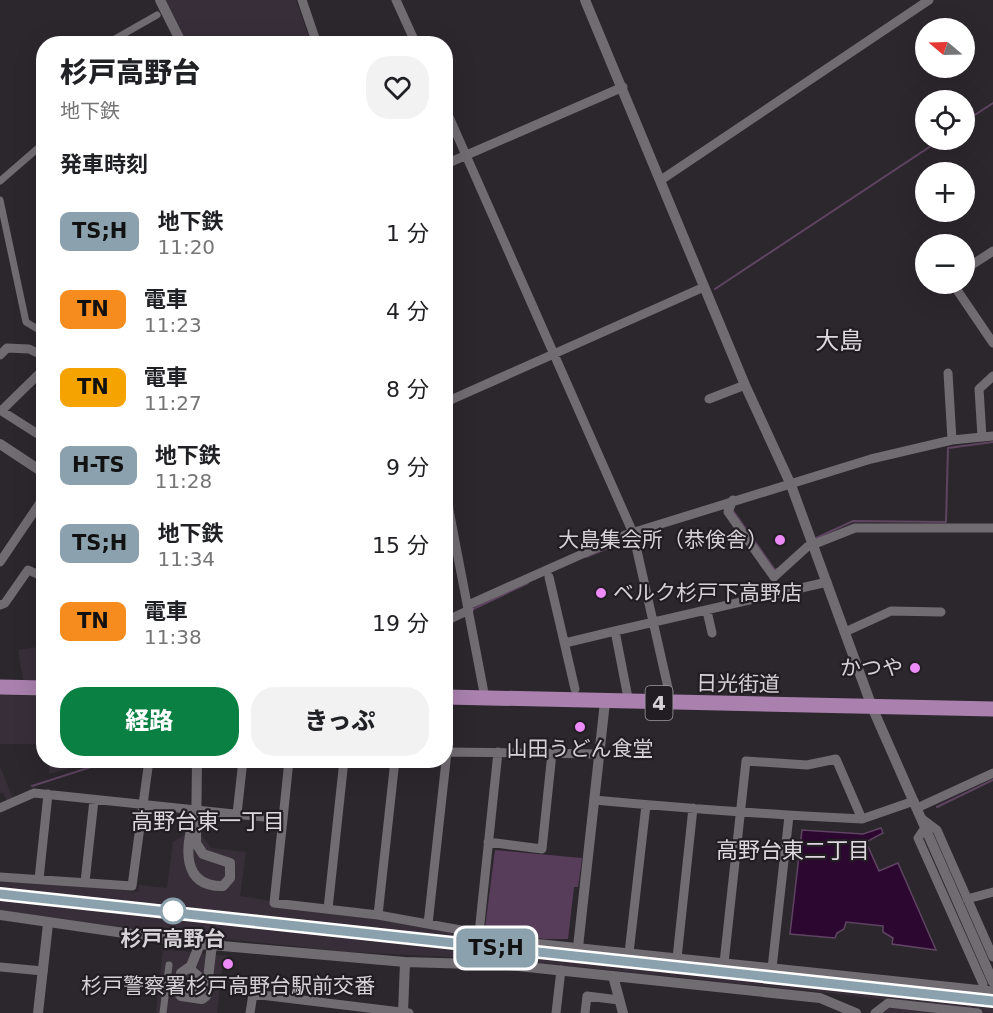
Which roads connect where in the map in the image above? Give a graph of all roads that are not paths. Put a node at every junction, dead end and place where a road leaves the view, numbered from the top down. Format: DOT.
graph roads {
  1 [pos="160,0"];
  2 [pos="302,0"];
  3 [pos="396,0"];
  4 [pos="585,0"];
  5 [pos="929,0"];
  6 [pos="161,13"];
  7 [pos="120,36"];
  8 [pos="177,36"];
  9 [pos="314,36"];
  10 [pos="412,36"];
  11 [pos="623,87"];
  12 [pos="453,126"];
  13 [pos="36,150"];
  14 [pos="466,155"];
  15 [pos="453,161"];
  16 [pos="661,180"];
  17 [pos="0,181"];
  18 [pos="0,200"];
  19 [pos="993,251"];
  20 [pos="975,263"];
  21 [pos="704,287"];
  22 [pos="960,294"];
  23 [pos="36,328"];
  24 [pos="993,343"];
  25 [pos="36,352"];
  26 [pos="554,354"];
  27 [pos="0,355"];
  28 [pos="948,373"];
  29 [pos="993,376"];
  30 [pos="36,377"];
  31 [pos="745,385"];
  32 [pos="453,399"];
  33 [pos="709,399"];
  34 [pos="1,410"];
  35 [pos="36,433"];
  36 [pos="993,436"];
  37 [pos="982,437"];
  38 [pos="952,440"];
  39 [pos="0,444"];
  40 [pos="36,468"];
  41 [pos="791,485"];
  42 [pos="733,500"];
  43 [pos="36,509"];
  44 [pos="993,528"];
  45 [pos="633,533"];
  46 [pos="453,537"];
  47 [pos="814,544"];
  48 [pos="0,562"];
  49 [pos="36,574"];
  50 [pos="549,577"];
  51 [pos="827,582"];
  52 [pos="0,605"];
  53 [pos="469,608"];
  54 [pos="707,611"];
  55 [pos="940,612"];
  56 [pos="453,617"];
  57 [pos="653,623"];
  58 [pos="615,631"];
  59 [pos="845,632"];
  60 [pos="712,633"];
  61 [pos="565,643"];
  62 [pos="0,687"];
  63 [pos="36,688"];
  64 [pos="575,689"];
  65 [pos="669,692"];
  66 [pos="453,697"];
  67 [pos="485,698"];
  68 [pos="604,702"];
  69 [pos="629,703"];
  70 [pos="872,707"];
  71 [pos="993,709"];
  72 [pos="453,752"];
  73 [pos="498,752"];
  74 [pos="552,753"];
  75 [pos="599,754"];
  76 [pos="148,768"];
  77 [pos="198,768"];
  78 [pos="242,768"];
  79 [pos="288,768"];
  80 [pos="343,768"];
  81 [pos="394,768"];
  82 [pos="444,768"];
  83 [pos="993,773"];
  84 [pos="48,794"];
  85 [pos="94,800"];
  86 [pos="594,800"];
  87 [pos="144,805"];
  88 [pos="646,805"];
  89 [pos="0,808"];
  90 [pos="693,808"];
  91 [pos="740,812"];
  92 [pos="195,813"];
  93 [pos="237,814"];
  94 [pos="920,814"];
  95 [pos="789,816"];
  96 [pos="283,819"];
  97 [pos="862,819"];
  98 [pos="488,842"];
  99 [pos="206,856"];
  100 [pos="190,868"];
  101 [pos="0,877"];
  102 [pos="39,879"];
  103 [pos="86,882"];
  104 [pos="993,892"];
  105 [pos="962,899"];
  106 [pos="328,909"];
  107 [pos="0,915"];
  108 [pos="378,915"];
  109 [pos="48,924"];
  110 [pos="428,924"];
  111 [pos="479,933"];
  112 [pos="200,944"];
  113 [pos="212,944"];
  114 [pos="578,947"];
  115 [pos="629,953"];
  116 [pos="993,957"];
  117 [pos="677,958"];
  118 [pos="405,962"];
  119 [pos="724,963"];
  120 [pos="168,965"];
  121 [pos="0,967"];
  122 [pos="190,967"];
  123 [pos="771,968"];
  124 [pos="561,970"];
  125 [pos="43,971"];
  126 [pos="209,973"];
  127 [pos="614,976"];
  128 [pos="993,982"];
  129 [pos="179,985"];
  130 [pos="988,991"];
  131 [pos="619,1000"];
  132 [pos="38,1013"];
  133 [pos="163,1013"];
  134 [pos="250,1013"];
  135 [pos="403,1013"];
  136 [pos="409,1013"];
  137 [pos="556,1013"];
  138 [pos="585,1013"];
  139 [pos="622,1013"];
  140 [pos="856,1013"];
  141 [pos="875,1013"];
  142 [pos="978,1013"];
  1 -- 6 [label="street"];
  2 -- 9 [label="street"];
  3 -- 10 [label="street"];
  4 -- 11 [label="street"];
  5 -- 16 [label="street"];
  6 -- 7 [label="street"];
  6 -- 8 [label="street"];
  11 -- 14 [label="street"];
  11 -- 16 [label="street"];
  12 -- 14 [label="street"];
  13 -- 17 [label="street"];
  14 -- 15 [label="street"];
  14 -- 26 [label="street"];
  16 -- 21 [label="street"];
  18 -- 23 [label="street"];
  19 -- 20 [label="street"];
  21 -- 26 [label="street"];
  21 -- 31 [label="street"];
  22 -- 24 [label="street"];
  25 -- 27 [label="street"];
  26 -- 32 [label="street"];
  26 -- 45 [label="street"];
  28 -- 38 [label="street"];
  29 -- 37 [label="street"];
  30 -- 34 [label="street"];
  31 -- 33 [label="street"];
  31 -- 41 [label="street"];
  34 -- 35 [label="street"];
  36 -- 37 [label="street"];
  37 -- 38 [label="street"];
  38 -- 41 [label="street"];
  39 -- 40 [label="street"];
  41 -- 42 [label="street"];
  41 -- 47 [label="street"];
  42 -- 45 [label="street"];
  42 -- 47 [label="street"];
  43 -- 48 [label="street"];
  44 -- 47 [label="street"];
  45 -- 53 [label="street"];
  45 -- 57 [label="street"];
  46 -- 53 [label="street"];
  47 -- 51 [label="street"];
  49 -- 52 [label="street"];
  50 -- 61 [label="street"];
  51 -- 54 [label="street"];
  51 -- 59 [label="street"];
  53 -- 56 [label="street"];
  53 -- 67 [label="street"];
  54 -- 57 [label="street"];
  54 -- 60 [label="street"];
  55 -- 59 [label="street"];
  57 -- 58 [label="street"];
  57 -- 65 [label="street"];
  58 -- 61 [label="street"];
  58 -- 69 [label="street"];
  59 -- 70 [label="street"];
  61 -- 64 [label="street"];
  62 -- 63 [label="highway"];
  66 -- 67 [label="highway, 日光街道 / 4"];
  67 -- 68 [label="highway, 日光街道 / 4"];
  68 -- 69 [label="highway, 日光街道 / 4"];
  68 -- 75 [label="street"];
  69 -- 70 [label="highway, 日光街道 / 4"];
  70 -- 71 [label="highway, 日光街道 / 4"];
  70 -- 94 [label="street"];
  72 -- 73 [label="street"];
  73 -- 74 [label="street"];
  73 -- 98 [label="street"];
  74 -- 75 [label="street"];
  74 -- 98 [label="street"];
  75 -- 86 [label="street"];
  76 -- 87 [label="street"];
  77 -- 92 [label="street"];
  78 -- 93 [label="street"];
  79 -- 96 [label="street"];
  80 -- 106 [label="street"];
  81 -- 108 [label="street"];
  82 -- 110 [label="street"];
  83 -- 94 [label="street"];
  84 -- 85 [label="street"];
  84 -- 89 [label="street"];
  84 -- 102 [label="street"];
  85 -- 87 [label="street"];
  85 -- 103 [label="street"];
  86 -- 88 [label="street"];
  86 -- 114 [label="street"];
  87 -- 92 [label="street"];
  87 -- 103 [label="street"];
  88 -- 90 [label="street"];
  88 -- 115 [label="street"];
  90 -- 91 [label="street"];
  90 -- 117 [label="street"];
  91 -- 95 [label="street"];
  91 -- 97 [label="street"];
  91 -- 119 [label="street"];
  92 -- 93 [label="street"];
  92 -- 99 [label="street"];
  92 -- 100 [label="street"];
  93 -- 96 [label="street"];
  94 -- 97 [label="street"];
  94 -- 105 [label="street"];
  94 -- 130 [label="street"];
  95 -- 97 [label="street"];
  95 -- 123 [label="street"];
  96 -- 106 [label="street"];
  98 -- 111 [label="street"];
  99 -- 100 [label="street"];
  99 -- 100 [label="street"];
  101 -- 102 [label="street"];
  102 -- 103 [label="street"];
  104 -- 105 [label="street"];
  105 -- 116 [label="street"];
  105 -- 128 [label="street"];
  106 -- 108 [label="street"];
  107 -- 109 [label="street"];
  108 -- 110 [label="street"];
  109 -- 112 [label="street"];
  109 -- 125 [label="street"];
  110 -- 111 [label="street"];
  111 -- 114 [label="street"];
  112 -- 113 [label="street"];
  112 -- 122 [label="street"];
  113 -- 118 [label="street"];
  113 -- 126 [label="street"];
  114 -- 115 [label="street"];
  115 -- 117 [label="street"];
  117 -- 119 [label="street"];
  118 -- 124 [label="street"];
  118 -- 135 [label="street"];
  119 -- 123 [label="street"];
  120 -- 133 [label="street"];
  121 -- 125 [label="street"];
  122 -- 126 [label="street"];
  122 -- 129 [label="street"];
  122 -- 129 [label="street"];
  123 -- 130 [label="street"];
  124 -- 127 [label="street"];
  124 -- 137 [label="street"];
  125 -- 132 [label="street"];
  126 -- 129 [label="street"];
  127 -- 131 [label="street"];
  127 -- 140 [label="street"];
  131 -- 138 [label="street"];
  131 -- 139 [label="street"];
  134 -- 135 [label="street"];
  135 -- 136 [label="street"];
  141 -- 142 [label="street"];
}
